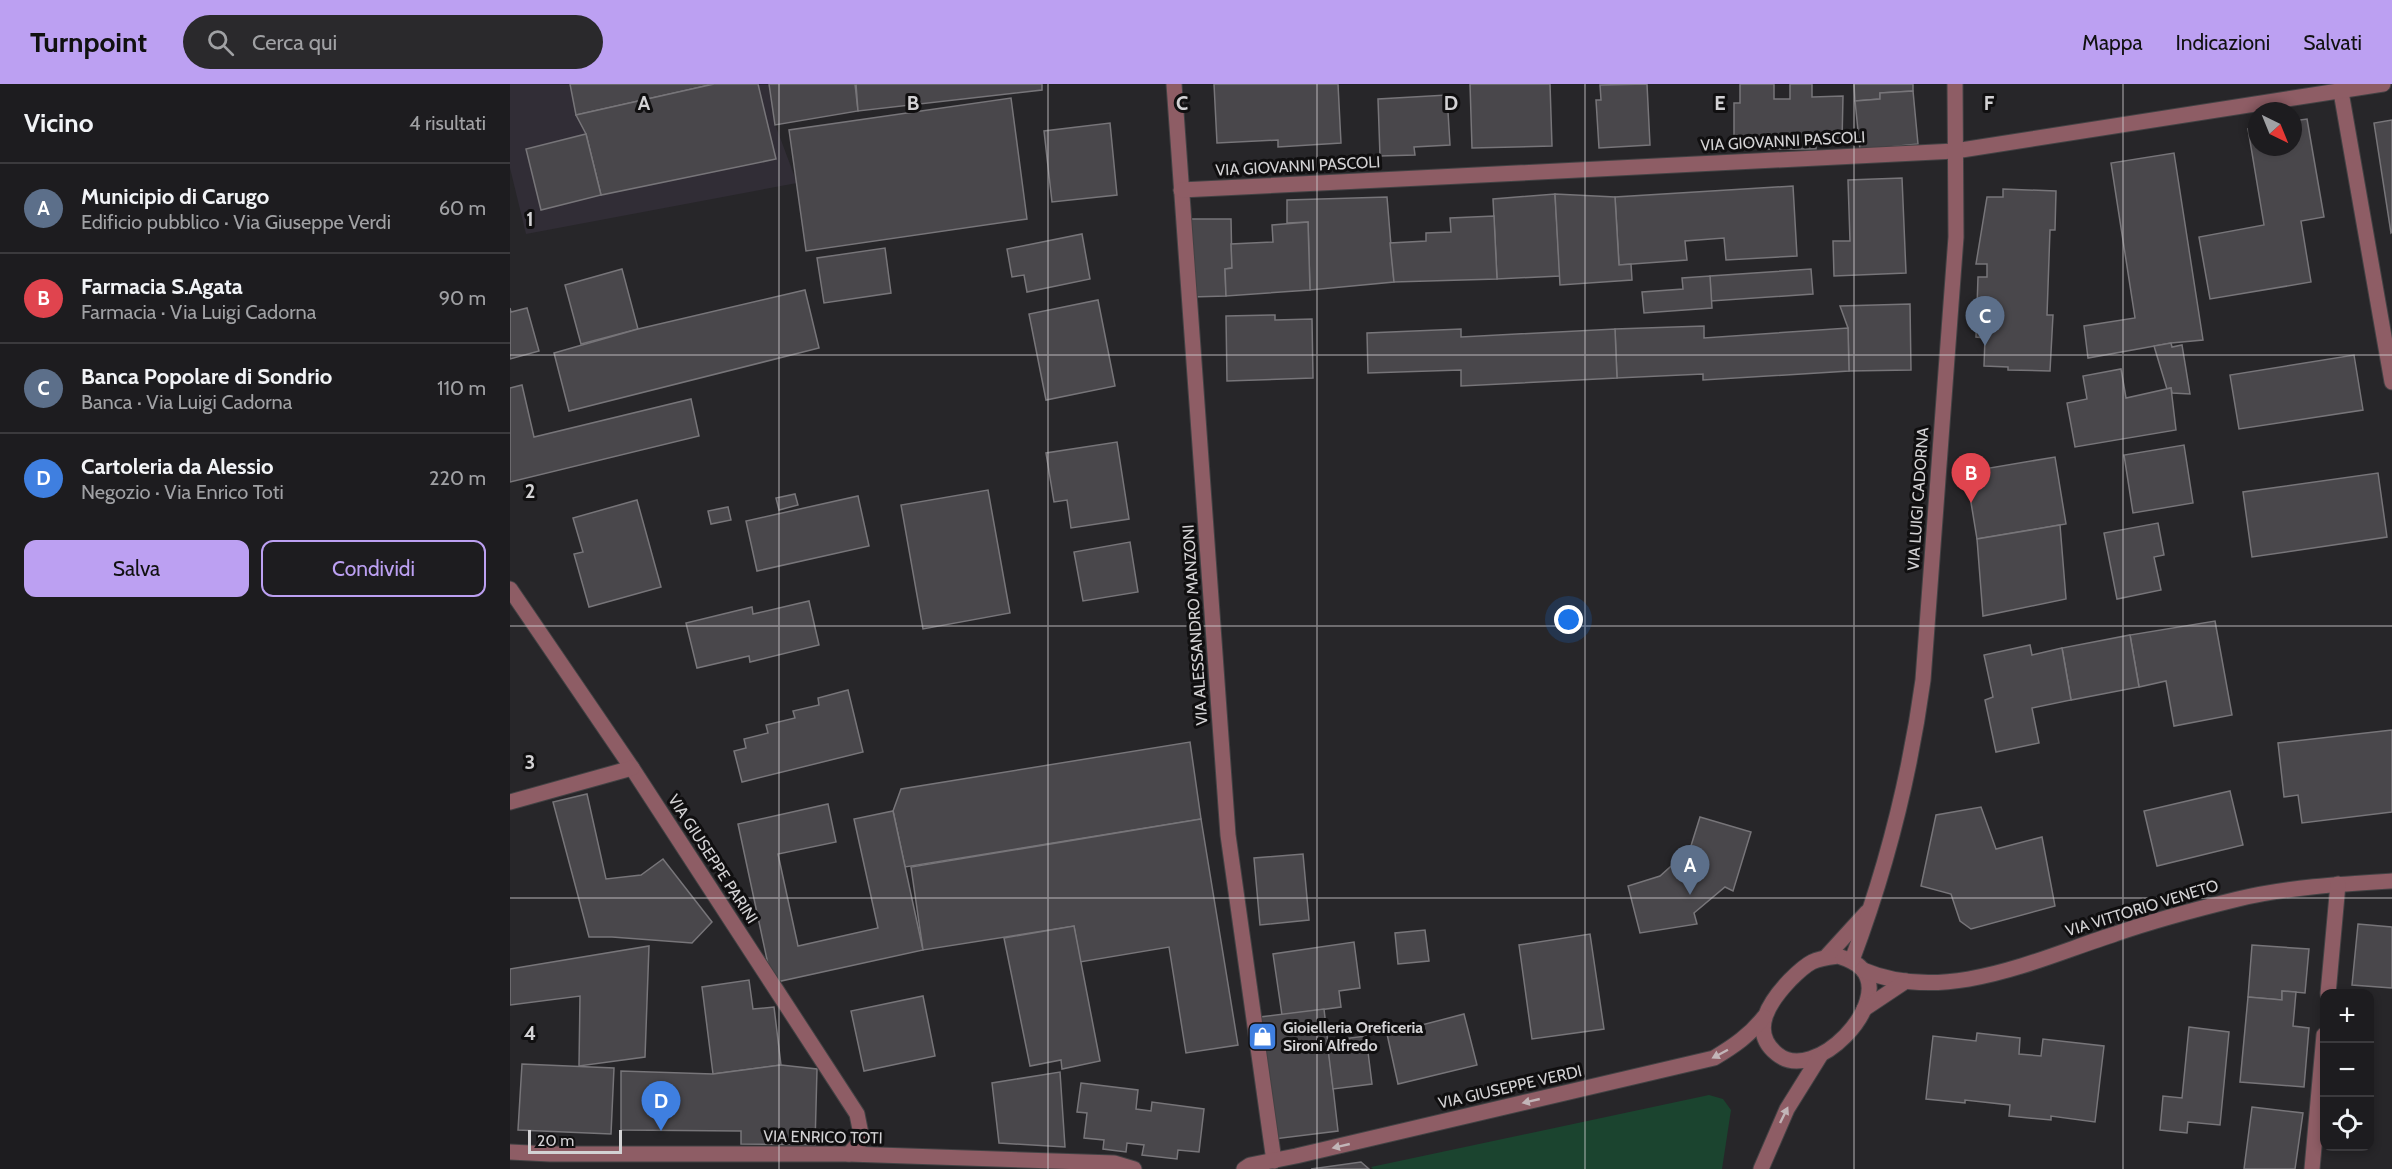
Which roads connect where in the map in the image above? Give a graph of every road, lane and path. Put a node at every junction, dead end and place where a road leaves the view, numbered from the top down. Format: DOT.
graph roads {
  1 [pos="1174,84"];
  2 [pos="1955,84"];
  3 [pos="2383,84"];
  4 [pos="2341,92"];
  5 [pos="1955,151"];
  6 [pos="1181,190"];
  7 [pos="2392,382"];
  8 [pos="510,589"];
  9 [pos="632,768"];
  10 [pos="510,802"];
  11 [pos="2392,880"];
  12 [pos="2338,884"];
  13 [pos="1869,910"];
  14 [pos="1826,957"];
  15 [pos="1858,965"];
  16 [pos="1906,981"];
  17 [pos="2328,989"];
  18 [pos="1864,1009"];
  19 [pos="1764,1017"];
  20 [pos="2324,1043"];
  21 [pos="1820,1056"];
  22 [pos="510,1152"];
  23 [pos="849,1154"];
  24 [pos="1274,1161"];
  25 [pos="1244,1168"];
  26 [pos="1134,1169"];
  27 [pos="1761,1169"];
  28 [pos="2312,1169"];
  1 -- 6 [label="street, VIA ALESSANDRO MANZONI"];
  2 -- 5 [label="street, VIA LUIGI CADORNA"];
  3 -- 4 [label="street, VIA GIOVANNI PASCOLI"];
  4 -- 5 [label="street, VIA GIOVANNI PASCOLI"];
  4 -- 7 [label="street"];
  5 -- 6 [label="street, VIA GIOVANNI PASCOLI"];
  5 -- 13 [label="street, VIA LUIGI CADORNA"];
  6 -- 24 [label="street, VIA ALESSANDRO MANZONI"];
  8 -- 9 [label="street, VIA GIUSEPPE PARINI"];
  9 -- 10 [label="street"];
  9 -- 23 [label="street, VIA GIUSEPPE PARINI"];
  11 -- 12 [label="street, VIA VITTORIO VENETO"];
  12 -- 16 [label="street, VIA VITTORIO VENETO"];
  12 -- 17 [label="street"];
  13 -- 14 [label="street, VIA LUIGI CADORNA"];
  13 -- 15 [label="street, VIA LUIGI CADORNA"];
  14 -- 15 [label="street"];
  14 -- 19 [label="street"];
  15 -- 16 [label="street, VIA VITTORIO VENETO"];
  15 -- 18 [label="street"];
  16 -- 18 [label="street"];
  18 -- 21 [label="street"];
  19 -- 21 [label="street"];
  19 -- 24 [label="street, VIA GIUSEPPE VERDI, one-way"];
  20 -- 28 [label="street"];
  27 -- 21 [label="street, one-way"];
  22 -- 23 [label="street, VIA ENRICO TOTI"];
  23 -- 26 [label="street, VIA ENRICO TOTI"];
  24 -- 25 [label="street, VIA GIUSEPPE VERDI"];
}
